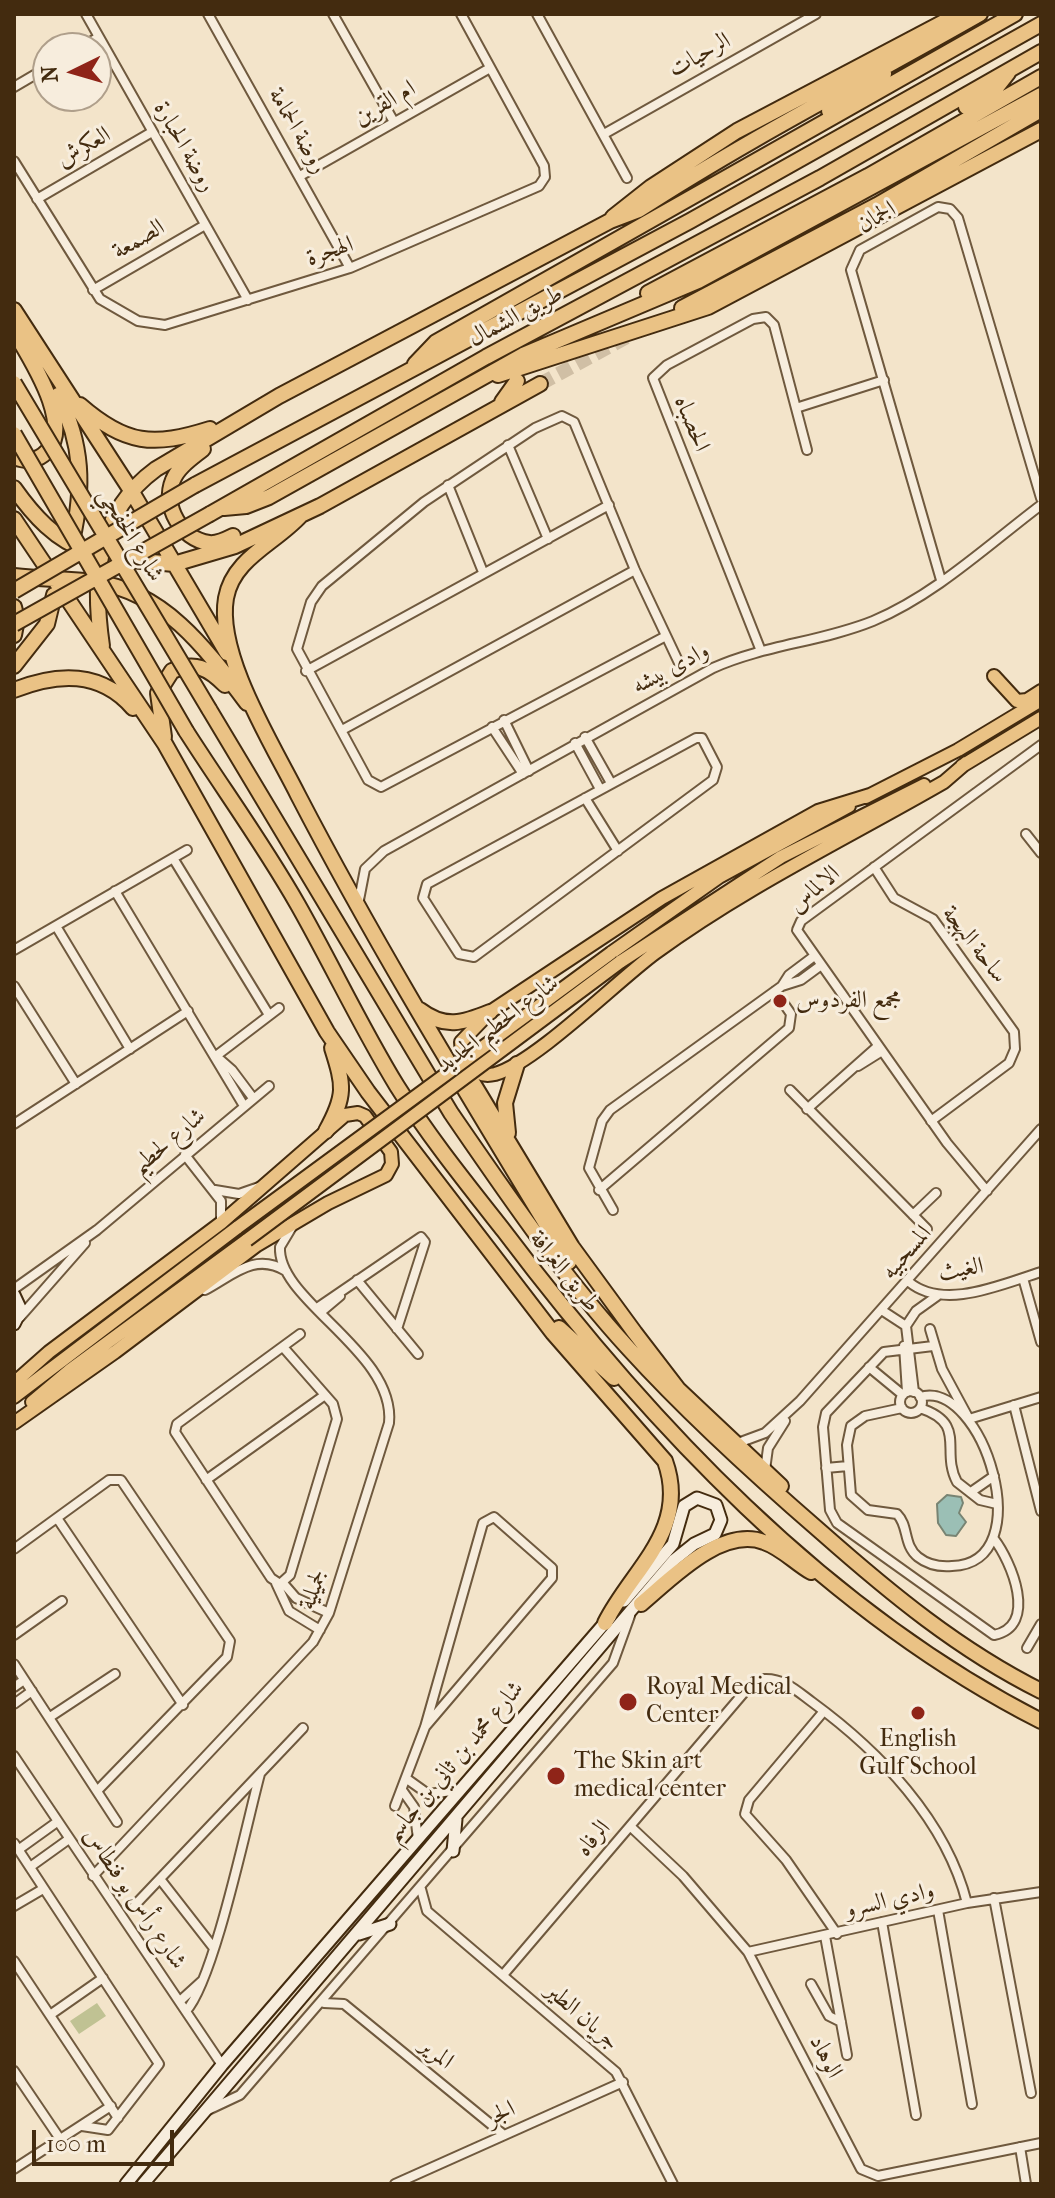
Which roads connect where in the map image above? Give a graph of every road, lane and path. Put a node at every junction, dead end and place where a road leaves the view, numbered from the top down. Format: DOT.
graph roads {
  1 [pos="86,14"];
  2 [pos="208,14"];
  3 [pos="333,14"];
  4 [pos="461,14"];
  5 [pos="537,14"];
  6 [pos="816,14"];
  7 [pos="934,14"];
  8 [pos="959,14"];
  9 [pos="980,14"];
  10 [pos="1015,14"];
  11 [pos="1041,24"];
  12 [pos="931,31"];
  13 [pos="96,32"];
  14 [pos="1041,52"];
  15 [pos="112,60"];
  16 [pos="893,65"];
  17 [pos="490,68"];
  18 [pos="1010,69"];
  19 [pos="32,76"];
  20 [pos="1041,78"];
  21 [pos="14,87"];
  22 [pos="1041,95"];
  23 [pos="1041,110"];
  24 [pos="394,122"];
  25 [pos="983,124"];
  26 [pos="1041,130"];
  27 [pos="152,132"];
  28 [pos="604,134"];
  29 [pos="14,161"];
  30 [pos="755,163"];
  31 [pos="300,176"];
  32 [pos="627,178"];
  33 [pos="842,188"];
  34 [pos="37,199"];
  35 [pos="610,221"];
  36 [pos="205,225"];
  37 [pos="350,268"];
  38 [pos="93,290"];
  39 [pos="648,293"];
  40 [pos="248,300"];
  41 [pos="682,308"];
  42 [pos="14,310"];
  43 [pos="20,330"];
  44 [pos="410,370"];
  45 [pos="490,376"];
  46 [pos="884,380"];
  47 [pos="517,381"];
  48 [pos="14,383"];
  49 [pos="540,384"];
  50 [pos="64,391"];
  51 [pos="499,405"];
  52 [pos="796,408"];
  53 [pos="248,414"];
  54 [pos="14,434"];
  55 [pos="508,445"];
  56 [pos="807,450"];
  57 [pos="14,457"];
  58 [pos="448,485"];
  59 [pos="14,488"];
  60 [pos="132,492"];
  61 [pos="1041,498"];
  62 [pos="609,505"];
  63 [pos="1041,505"];
  64 [pos="215,510"];
  65 [pos="301,515"];
  66 [pos="14,519"];
  67 [pos="548,539"];
  68 [pos="71,545"];
  69 [pos="99,555"];
  70 [pos="174,564"];
  71 [pos="635,570"];
  72 [pos="483,572"];
  73 [pos="14,576"];
  74 [pos="941,580"];
  75 [pos="58,581"];
  76 [pos="96,582"];
  77 [pos="14,591"];
  78 [pos="14,607"];
  79 [pos="14,624"];
  80 [pos="14,635"];
  81 [pos="666,636"];
  82 [pos="761,651"];
  83 [pos="104,654"];
  84 [pos="679,663"];
  85 [pos="14,666"];
  86 [pos="306,671"];
  87 [pos="994,676"];
  88 [pos="242,678"];
  89 [pos="14,690"];
  90 [pos="1041,691"];
  91 [pos="1041,700"];
  92 [pos="209,709"];
  93 [pos="1041,718"];
  94 [pos="259,719"];
  95 [pos="504,720"];
  96 [pos="492,727"];
  97 [pos="342,730"];
  98 [pos="186,731"];
  99 [pos="585,737"];
  100 [pos="575,743"];
  101 [pos="165,744"];
  102 [pos="1041,745"];
  103 [pos="966,763"];
  104 [pos="526,773"];
  105 [pos="611,783"];
  106 [pos="600,789"];
  107 [pos="870,795"];
  108 [pos="585,798"];
  109 [pos="1026,834"];
  110 [pos="187,850"];
  111 [pos="618,851"];
  112 [pos="1041,853"];
  113 [pos="173,858"];
  114 [pos="874,867"];
  115 [pos="115,891"];
  116 [pos="360,911"];
  117 [pos="56,926"];
  118 [pos="14,950"];
  119 [pos="813,957"];
  120 [pos="615,958"];
  121 [pos="820,966"];
  122 [pos="14,986"];
  123 [pos="778,988"];
  124 [pos="415,1006"];
  125 [pos="279,1008"];
  126 [pos="188,1011"];
  127 [pos="490,1012"];
  128 [pos="269,1015"];
  129 [pos="429,1030"];
  130 [pos="327,1032"];
  131 [pos="130,1049"];
  132 [pos="880,1049"];
  133 [pos="216,1056"];
  134 [pos="517,1064"];
  135 [pos="76,1084"];
  136 [pos="269,1086"];
  137 [pos="790,1090"];
  138 [pos="253,1098"];
  139 [pos="244,1106"];
  140 [pos="807,1109"];
  141 [pos="14,1111"];
  142 [pos="931,1121"];
  143 [pos="17,1122"];
  144 [pos="1041,1129"];
  145 [pos="326,1131"];
  146 [pos="1037,1139"];
  147 [pos="514,1148"];
  148 [pos="185,1155"];
  149 [pos="266,1184"];
  150 [pos="214,1190"];
  151 [pos="599,1190"];
  152 [pos="987,1191"];
  153 [pos="936,1193"];
  154 [pos="613,1210"];
  155 [pos="913,1215"];
  156 [pos="297,1220"];
  157 [pos="221,1223"];
  158 [pos="927,1229"];
  159 [pos="97,1230"];
  160 [pos="287,1272"];
  161 [pos="1041,1272"];
  162 [pos="1023,1278"];
  163 [pos="354,1282"];
  164 [pos="909,1282"];
  165 [pos="14,1292"];
  166 [pos="520,1292"];
  167 [pos="189,1296"];
  168 [pos="937,1296"];
  169 [pos="319,1310"];
  170 [pos="883,1311"];
  171 [pos="17,1321"];
  172 [pos="607,1324"];
  173 [pos="906,1326"];
  174 [pos="397,1329"];
  175 [pos="930,1329"];
  176 [pos="300,1334"];
  177 [pos="1041,1342"];
  178 [pos="907,1346"];
  179 [pos="933,1346"];
  180 [pos="283,1347"];
  181 [pos="418,1354"];
  182 [pos="869,1367"];
  183 [pos="14,1383"];
  184 [pos="911,1394"];
  185 [pos="325,1395"];
  186 [pos="14,1397"];
  187 [pos="1041,1397"];
  188 [pos="800,1401"];
  189 [pos="645,1405"];
  190 [pos="1014,1405"];
  191 [pos="902,1408"];
  192 [pos="920,1408"];
  193 [pos="969,1419"];
  194 [pos="14,1420"];
  195 [pos="738,1443"];
  196 [pos="848,1466"];
  197 [pos="826,1468"];
  198 [pos="765,1470"];
  199 [pos="994,1476"];
  200 [pos="206,1480"];
  201 [pos="971,1492"];
  202 [pos="997,1504"];
  203 [pos="1041,1511"];
  204 [pos="57,1518"];
  205 [pos="994,1539"];
  206 [pos="832,1542"];
  207 [pos="14,1549"];
  208 [pos="916,1556"];
  209 [pos="902,1571"];
  210 [pos="280,1583"];
  211 [pos="837,1584"];
  212 [pos="62,1601"];
  213 [pos="641,1604"];
  214 [pos="329,1613"];
  215 [pos="630,1616"];
  216 [pos="605,1623"];
  217 [pos="1041,1624"];
  218 [pos="320,1630"];
  219 [pos="14,1635"];
  220 [pos="1027,1648"];
  221 [pos="14,1664"];
  222 [pos="115,1674"];
  223 [pos="24,1680"];
  224 [pos="14,1687"];
  225 [pos="32,1691"];
  226 [pos="1041,1691"];
  227 [pos="14,1704"];
  228 [pos="183,1705"];
  229 [pos="824,1711"];
  230 [pos="50,1717"];
  231 [pos="1041,1721"];
  232 [pos="425,1727"];
  233 [pos="303,1728"];
  234 [pos="14,1756"];
  235 [pos="260,1774"];
  236 [pos="407,1779"];
  237 [pos="402,1790"];
  238 [pos="460,1790"];
  239 [pos="97,1791"];
  240 [pos="395,1806"];
  241 [pos="456,1819"];
  242 [pos="57,1822"];
  243 [pos="117,1822"];
  244 [pos="631,1827"];
  245 [pos="69,1839"];
  246 [pos="418,1840"];
  247 [pos="16,1847"];
  248 [pos="453,1851"];
  249 [pos="30,1867"];
  250 [pos="93,1876"];
  251 [pos="160,1879"];
  252 [pos="43,1889"];
  253 [pos="421,1889"];
  254 [pos="1041,1892"];
  255 [pos="994,1898"];
  256 [pos="967,1903"];
  257 [pos="135,1905"];
  258 [pos="14,1906"];
  259 [pos="403,1909"];
  260 [pos="938,1910"];
  261 [pos="427,1911"];
  262 [pos="882,1922"];
  263 [pos="390,1924"];
  264 [pos="358,1934"];
  265 [pos="837,1934"];
  266 [pos="825,1936"];
  267 [pos="213,1947"];
  268 [pos="748,1952"];
  269 [pos="15,1965"];
  270 [pos="503,1975"];
  271 [pos="103,1978"];
  272 [pos="202,1981"];
  273 [pos="340,1983"];
  274 [pos="811,1984"];
  275 [pos="180,2001"];
  276 [pos="323,2003"];
  277 [pos="344,2004"];
  278 [pos="186,2011"];
  279 [pos="50,2015"];
  280 [pos="841,2022"];
  281 [pos="847,2055"];
  282 [pos="222,2065"];
  283 [pos="14,2071"];
  284 [pos="623,2082"];
  285 [pos="1031,2093"];
  286 [pos="972,2104"];
  287 [pos="111,2106"];
  288 [pos="205,2111"];
  289 [pos="916,2115"];
  290 [pos="118,2118"];
  291 [pos="82,2126"];
  292 [pos="504,2135"];
  293 [pos="60,2139"];
  294 [pos="1041,2143"];
  295 [pos="1020,2147"];
  296 [pos="14,2169"];
  297 [pos="126,2184"];
  298 [pos="143,2184"];
  299 [pos="395,2184"];
  300 [pos="673,2184"];
  301 [pos="1026,2184"];
  1 -- 13 [label="street, روضة الحبارة"];
  2 -- 31 [label="street, روضة الحمامة"];
  3 -- 24 [label="street"];
  4 -- 17 [label="street, الهجرة"];
  5 -- 28 [label="street"];
  6 -- 28 [label="street, الرحيات"];
  7 -- 12 [label="main road"];
  8 -- 12 [label="highway"];
  9 -- 16 [label="highway"];
  10 -- 30 [label="highway"];
  11 -- 44 [label="highway, طريق الشمال"];
  12 -- 35 [label="highway"];
  14 -- 18 [label="highway, طريق الشمال"];
  15 -- 27 [label="street, روضة الحبارة"];
  16 -- 30 [label="highway"];
  16 -- 35 [label="highway"];
  17 -- 24 [label="street, ام القرين"];
  17 -- 37 [label="street, الهجرة"];
  18 -- 33 [label="highway"];
  18 -- 64 [label="highway, طريق الشمال"];
  19 -- 21 [label="street"];
  20 -- 25 [label="highway"];
  20 -- 33 [label="highway"];
  22 -- 25 [label="highway"];
  23 -- 41 [label="highway"];
  24 -- 31 [label="street, ام القرين"];
  25 -- 45 [label="highway"];
  26 -- 45 [label="highway"];
  27 -- 34 [label="street, العكرش"];
  27 -- 36 [label="street, روضة الحبارة"];
  28 -- 32 [label="street"];
  29 -- 34 [label="street, الهجرة"];
  30 -- 44 [label="highway"];
  31 -- 37 [label="street, روضة الحمامة"];
  33 -- 39 [label="highway"];
  34 -- 38 [label="street, الهجرة"];
  35 -- 53 [label="highway"];
  36 -- 38 [label="street, الصمعة"];
  36 -- 40 [label="street, روضة الحبارة"];
  37 -- 40 [label="street, الهجرة"];
  38 -- 40 [label="street, الهجرة"];
  42 -- 43 [label="highway"];
  43 -- 50 [label="highway"];
  43 -- 57 [label="highway"];
  43 -- 68 [label="highway"];
  44 -- 77 [label="highway, طريق الشمال, bridge"];
  45 -- 64 [label="highway"];
  46 -- 52 [label="street"];
  46 -- 61 [label="street, الجمان"];
  46 -- 74 [label="street, الجمان"];
  47 -- 51 [label="highway"];
  48 -- 92 [label="highway, شارع الخفجي, bridge"];
  49 -- 51 [label="highway"];
  50 -- 53 [label="highway"];
  50 -- 60 [label="highway"];
  51 -- 65 [label="highway"];
  52 -- 56 [label="street, الحصباه"];
  52 -- 82 [label="street, الحصباه"];
  53 -- 60 [label="highway"];
  53 -- 65 [label="highway"];
  54 -- 98 [label="highway, شارع الخفجي, bridge"];
  55 -- 58 [label="street"];
  55 -- 62 [label="street"];
  55 -- 67 [label="street"];
  58 -- 72 [label="street"];
  58 -- 86 [label="street"];
  59 -- 68 [label="highway"];
  60 -- 69 [label="highway"];
  60 -- 70 [label="highway"];
  62 -- 67 [label="street"];
  62 -- 71 [label="street"];
  63 -- 74 [label="street, وادى بيشه"];
  64 -- 79 [label="highway, طريق الشمال, bridge"];
  65 -- 70 [label="highway"];
  65 -- 88 [label="highway"];
  66 -- 75 [label="highway"];
  67 -- 72 [label="street"];
  68 -- 69 [label="highway"];
  68 -- 75 [label="highway"];
  69 -- 70 [label="highway"];
  69 -- 76 [label="highway"];
  70 -- 88 [label="highway"];
  71 -- 81 [label="street"];
  71 -- 97 [label="street"];
  72 -- 86 [label="street"];
  73 -- 75 [label="highway"];
  74 -- 82 [label="street, وادى بيشه"];
  75 -- 76 [label="highway"];
  75 -- 83 [label="highway"];
  75 -- 85 [label="highway"];
  76 -- 83 [label="highway"];
  76 -- 94 [label="highway"];
  78 -- 80 [label="highway"];
  81 -- 84 [label="street"];
  81 -- 95 [label="street"];
  82 -- 99 [label="street, وادى بيشه"];
  83 -- 101 [label="highway"];
  86 -- 97 [label="street"];
  87 -- 90 [label="main road"];
  88 -- 94 [label="highway"];
  89 -- 101 [label="highway"];
  91 -- 107 [label="main road, شارع الحطيم الجديد"];
  92 -- 172 [label="highway, طريق الغرافة"];
  93 -- 103 [label="main road, شارع الحطيم الجديد"];
  94 -- 101 [label="highway"];
  94 -- 116 [label="highway"];
  95 -- 96 [label="street"];
  95 -- 104 [label="street"];
  96 -- 97 [label="street"];
  96 -- 104 [label="street"];
  98 -- 189 [label="highway, طريق الغرافة"];
  99 -- 100 [label="street, وادى بيشه"];
  99 -- 105 [label="street"];
  100 -- 104 [label="street, وادى بيشه"];
  100 -- 106 [label="street"];
  101 -- 130 [label="highway"];
  102 -- 114 [label="street, الالماس"];
  103 -- 120 [label="main road, شارع الحطيم الجديد"];
  103 -- 134 [label="main road"];
  104 -- 116 [label="street, وادى بيشه"];
  105 -- 106 [label="street"];
  105 -- 111 [label="street"];
  106 -- 108 [label="street"];
  107 -- 120 [label="main road, شارع الحطيم الجديد"];
  107 -- 127 [label="main road"];
  108 -- 111 [label="street"];
  108 -- 111 [label="street"];
  109 -- 112 [label="street"];
  110 -- 113 [label="street"];
  113 -- 115 [label="street"];
  113 -- 128 [label="street"];
  114 -- 119 [label="street, الالماس"];
  114 -- 142 [label="street, ساحة البهجة"];
  115 -- 117 [label="street"];
  115 -- 126 [label="street"];
  116 -- 124 [label="highway"];
  117 -- 118 [label="street"];
  117 -- 131 [label="street"];
  119 -- 121 [label="street, الالماس"];
  119 -- 123 [label="street"];
  120 -- 186 [label="main road, شارع الحطيم الجديد, bridge"];
  120 -- 194 [label="main road, شارع الحطيم الجديد, bridge"];
  121 -- 123 [label="street"];
  121 -- 132 [label="street, الالماس"];
  122 -- 135 [label="street"];
  123 -- 151 [label="street"];
  123 -- 151 [label="street"];
  124 -- 127 [label="highway"];
  124 -- 129 [label="highway"];
  125 -- 128 [label="street"];
  126 -- 131 [label="street"];
  126 -- 133 [label="street"];
  127 -- 134 [label="main road"];
  128 -- 133 [label="street"];
  129 -- 147 [label="highway"];
  129 -- 172 [label="highway"];
  130 -- 145 [label="highway"];
  130 -- 166 [label="highway"];
  131 -- 135 [label="street"];
  132 -- 140 [label="street"];
  132 -- 142 [label="street, الالماس"];
  133 -- 138 [label="street"];
  133 -- 139 [label="street"];
  134 -- 147 [label="highway"];
  135 -- 143 [label="street"];
  136 -- 138 [label="street, شارع لحطيم"];
  137 -- 140 [label="street"];
  138 -- 139 [label="street, شارع لحطيم"];
  139 -- 148 [label="street, شارع لحطيم"];
  140 -- 155 [label="street"];
  141 -- 143 [label="street"];
  142 -- 152 [label="street, الالماس"];
  144 -- 146 [label="street, المسحبيه"];
  145 -- 149 [label="main road"];
  145 -- 156 [label="main road"];
  146 -- 152 [label="street, المسحبيه"];
  147 -- 195 [label="highway"];
  148 -- 150 [label="street"];
  148 -- 159 [label="street, شارع لحطيم"];
  149 -- 150 [label="street"];
  149 -- 157 [label="main road"];
  150 -- 157 [label="street"];
  151 -- 154 [label="street"];
  152 -- 164 [label="street, المسحبيه"];
  153 -- 155 [label="street"];
  155 -- 158 [label="street"];
  156 -- 160 [label="street"];
  156 -- 167 [label="main road"];
  157 -- 183 [label="main road"];
  159 -- 165 [label="street, شارع لحطيم"];
  159 -- 171 [label="street, شارع لحطيم"];
  160 -- 167 [label="street"];
  160 -- 169 [label="street, لجميلية"];
  161 -- 162 [label="street, الغيث"];
  162 -- 168 [label="street, الغيث"];
  162 -- 177 [label="street"];
  163 -- 169 [label="street"];
  163 -- 174 [label="street"];
  163 -- 174 [label="street"];
  164 -- 168 [label="street, الغيث"];
  164 -- 170 [label="street, المسحبيه"];
  165 -- 171 [label="main road"];
  166 -- 189 [label="highway"];
  166 -- 216 [label="highway"];
  167 -- 194 [label="main road"];
  168 -- 173 [label="street"];
  169 -- 214 [label="street, لجميلية"];
  170 -- 173 [label="street"];
  170 -- 188 [label="street, المسحبيه"];
  172 -- 206 [label="highway, طريق الغرافة"];
  173 -- 178 [label="street"];
  174 -- 181 [label="street"];
  175 -- 179 [label="street"];
  176 -- 180 [label="street"];
  178 -- 179 [label="street"];
  178 -- 182 [label="street"];
  178 -- 184 [label="street"];
  179 -- 193 [label="street"];
  180 -- 185 [label="street"];
  180 -- 200 [label="street"];
  182 -- 184 [label="street"];
  182 -- 197 [label="street"];
  184 -- 191 [label="street"];
  184 -- 192 [label="street"];
  184 -- 193 [label="street"];
  185 -- 200 [label="street"];
  185 -- 210 [label="street"];
  187 -- 190 [label="street"];
  188 -- 195 [label="street, المسحبيه"];
  188 -- 198 [label="street, المسحبيه"];
  189 -- 211 [label="highway, طريق الغرافة"];
  190 -- 193 [label="street"];
  190 -- 203 [label="street"];
  191 -- 192 [label="street"];
  191 -- 196 [label="street"];
  192 -- 201 [label="street"];
  193 -- 199 [label="street"];
  195 -- 198 [label="highway"];
  196 -- 197 [label="street"];
  196 -- 208 [label="street"];
  197 -- 209 [label="street"];
  198 -- 206 [label="highway"];
  199 -- 201 [label="street"];
  199 -- 202 [label="street"];
  200 -- 210 [label="street"];
  201 -- 202 [label="street"];
  202 -- 205 [label="street"];
  204 -- 207 [label="street"];
  204 -- 228 [label="street"];
  204 -- 228 [label="street"];
  205 -- 208 [label="street"];
  205 -- 209 [label="street"];
  206 -- 226 [label="highway, طريق الغرافة"];
  208 -- 209 [label="street"];
  210 -- 214 [label="street"];
  210 -- 218 [label="street"];
  211 -- 213 [label="highway"];
  211 -- 231 [label="highway, طريق الغرافة"];
  212 -- 219 [label="street"];
  213 -- 215 [label="main road, شارع محمد بن ثاني بن جاسم"];
  213 -- 216 [label="main road, شارع محمد بن ثاني بن جاسم"];
  214 -- 218 [label="street, لجميلية"];
  215 -- 241 [label="main road, شارع محمد بن ثاني بن جاسم"];
  215 -- 248 [label="street, شارع محمد بن ثاني بن جاسم"];
  216 -- 238 [label="main road, شارع محمد بن ثاني بن جاسم"];
  217 -- 220 [label="street"];
  218 -- 250 [label="street, لجميلية"];
  221 -- 223 [label="street"];
  222 -- 230 [label="street"];
  223 -- 224 [label="street"];
  223 -- 225 [label="street"];
  225 -- 227 [label="street"];
  225 -- 230 [label="street"];
  228 -- 239 [label="street"];
  229 -- 244 [label="street, الرفاه"];
  229 -- 256 [label="street, الرفاه"];
  229 -- 265 [label="street"];
  230 -- 239 [label="street"];
  232 -- 232 [label="street"];
  232 -- 236 [label="street"];
  233 -- 235 [label="street"];
  234 -- 242 [label="street, شارع رأس بو فنطاس"];
  235 -- 251 [label="street"];
  235 -- 267 [label="street"];
  236 -- 237 [label="street"];
  236 -- 238 [label="street"];
  237 -- 240 [label="street"];
  237 -- 246 [label="street"];
  238 -- 246 [label="main road, شارع محمد بن ثاني بن جاسم"];
  239 -- 243 [label="street"];
  241 -- 248 [label="main road"];
  241 -- 264 [label="main road, شارع محمد بن ثاني بن جاسم"];
  242 -- 245 [label="street, شارع رأس بو فنطاس"];
  242 -- 247 [label="street"];
  244 -- 268 [label="street, الوهاد"];
  244 -- 270 [label="street, الرفاه"];
  245 -- 249 [label="street"];
  245 -- 250 [label="street, شارع رأس بو فنطاس"];
  246 -- 282 [label="main road, شارع محمد بن ثاني بن جاسم"];
  247 -- 249 [label="street"];
  248 -- 253 [label="street, شارع محمد بن ثاني بن جاسم"];
  249 -- 252 [label="street"];
  250 -- 275 [label="street, شارع رأس بو فنطاس"];
  251 -- 257 [label="street"];
  251 -- 267 [label="street"];
  252 -- 258 [label="street"];
  252 -- 271 [label="street"];
  253 -- 259 [label="street, شارع محمد بن ثاني بن جاسم"];
  253 -- 261 [label="street"];
  254 -- 255 [label="street, وادي السرو"];
  255 -- 256 [label="street, وادي السرو"];
  255 -- 285 [label="street"];
  256 -- 260 [label="street, وادي السرو"];
  259 -- 261 [label="street"];
  259 -- 263 [label="street, شارع محمد بن ثاني بن جاسم"];
  260 -- 262 [label="street, وادي السرو"];
  260 -- 286 [label="street"];
  261 -- 270 [label="street, جريان الطير"];
  262 -- 265 [label="street, وادي السرو"];
  262 -- 289 [label="street"];
  263 -- 264 [label="main road"];
  263 -- 273 [label="street, شارع محمد بن ثاني بن جاسم"];
  264 -- 288 [label="main road, شارع محمد بن ثاني بن جاسم"];
  265 -- 266 [label="street, وادي السرو"];
  266 -- 268 [label="street, وادي السرو"];
  266 -- 280 [label="street"];
  267 -- 272 [label="street"];
  268 -- 295 [label="street, الوهاد"];
  269 -- 279 [label="street"];
  270 -- 284 [label="street, جريان الطير"];
  271 -- 279 [label="street"];
  271 -- 290 [label="street"];
  272 -- 275 [label="street"];
  272 -- 278 [label="street"];
  273 -- 276 [label="street, شارع محمد بن ثاني بن جاسم"];
  273 -- 277 [label="street"];
  274 -- 280 [label="street"];
  275 -- 278 [label="street, شارع رأس بو فنطاس"];
  276 -- 277 [label="street"];
  276 -- 288 [label="street, شارع محمد بن ثاني بن جاسم"];
  277 -- 292 [label="street, المرير"];
  278 -- 282 [label="street, شارع رأس بو فنطاس"];
  279 -- 287 [label="street"];
  280 -- 281 [label="street"];
  282 -- 297 [label="main road, شارع محمد بن ثاني بن جاسم"];
  283 -- 293 [label="street"];
  284 -- 292 [label="street, الجر"];
  284 -- 300 [label="street, جريان الطير"];
  287 -- 290 [label="street"];
  287 -- 291 [label="street"];
  288 -- 298 [label="main road, شارع محمد بن ثاني بن جاسم"];
  290 -- 291 [label="street"];
  291 -- 293 [label="street"];
  292 -- 299 [label="street, الجر"];
  293 -- 296 [label="street"];
  294 -- 295 [label="street, الوهاد"];
  295 -- 301 [label="street"];
}
